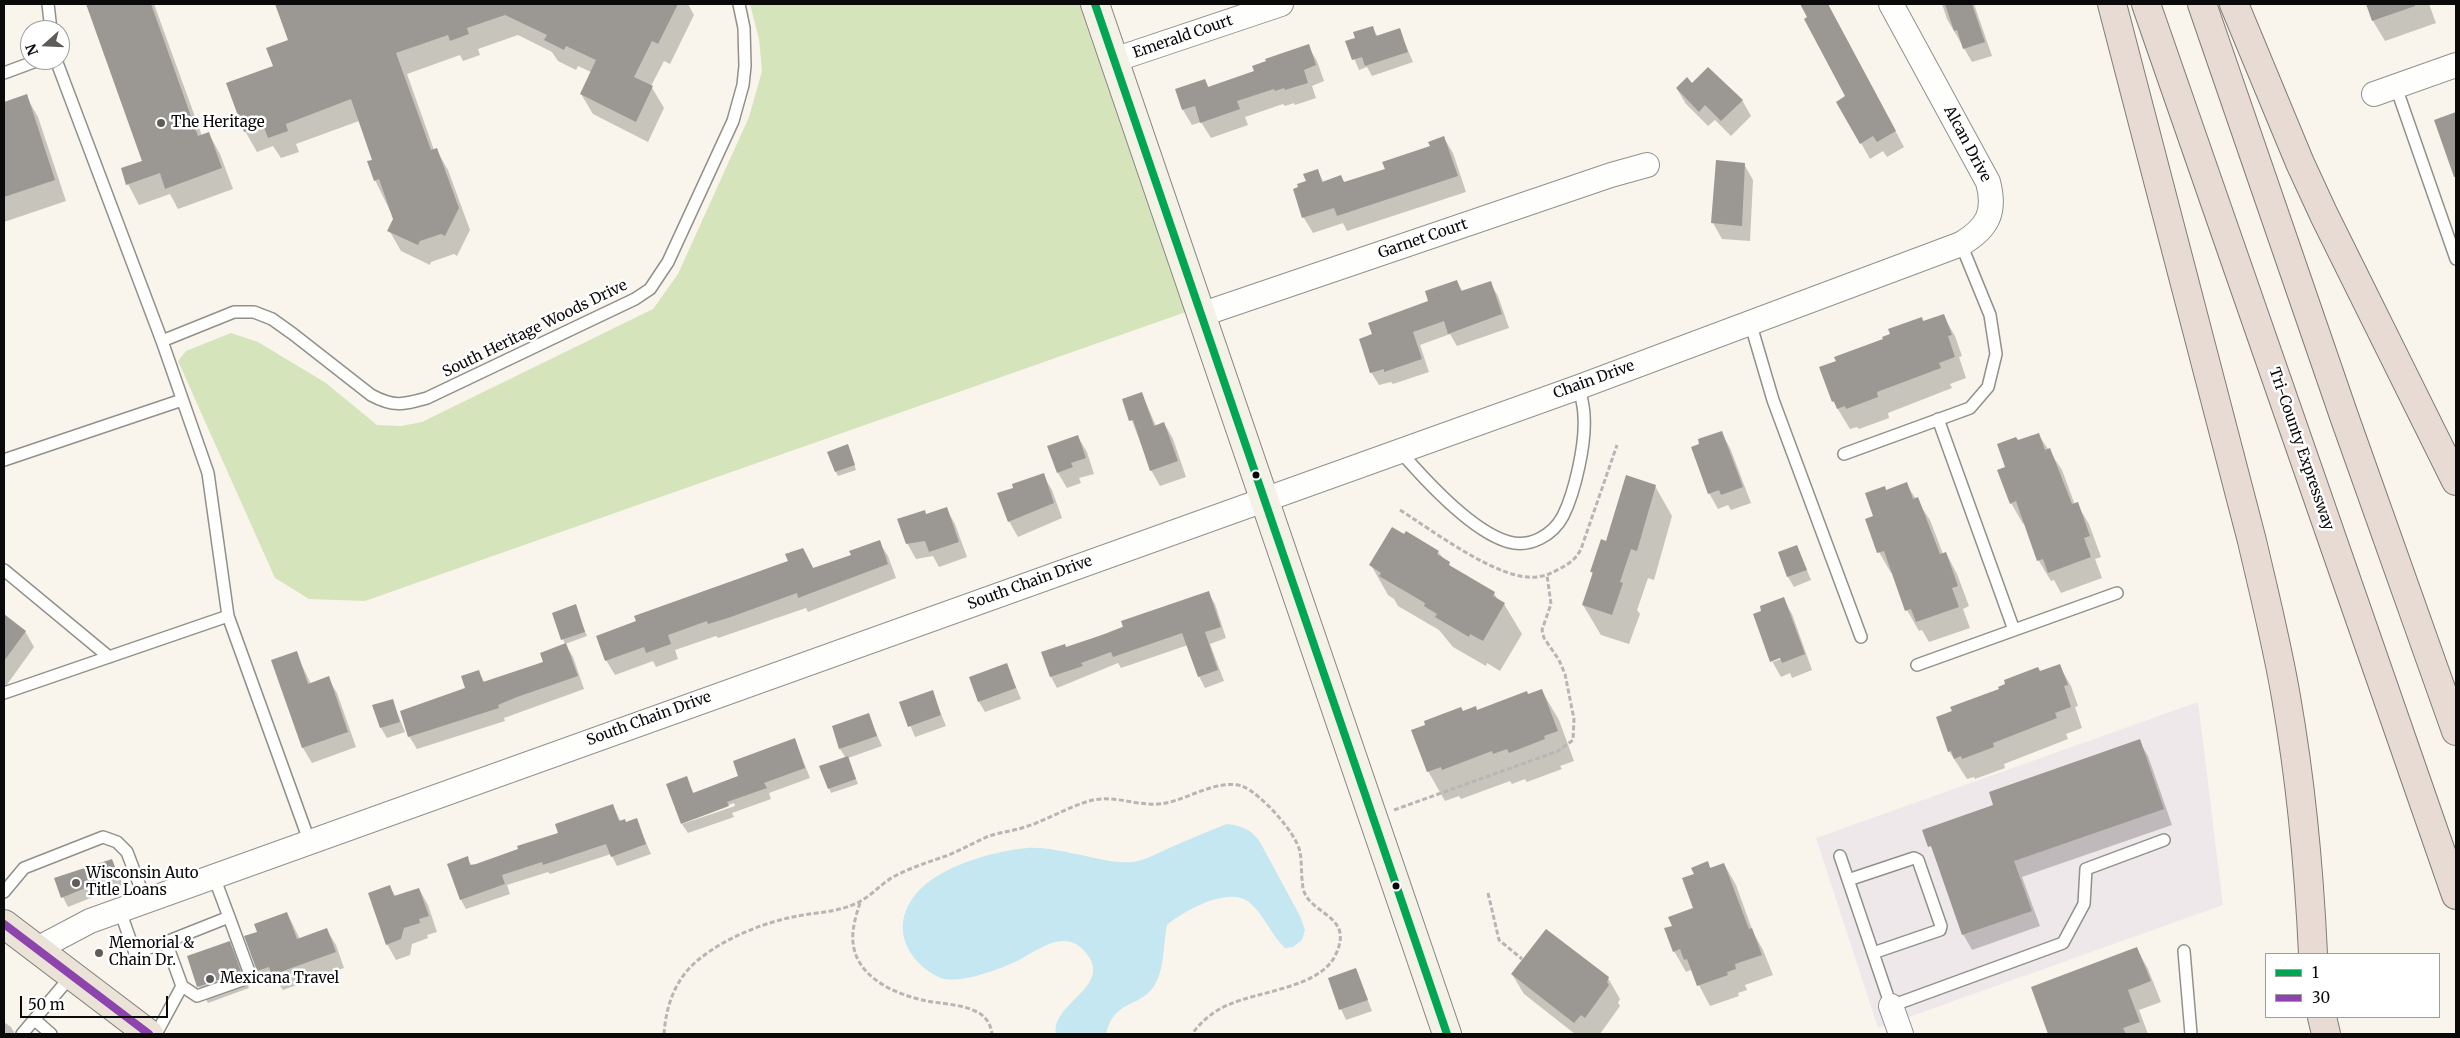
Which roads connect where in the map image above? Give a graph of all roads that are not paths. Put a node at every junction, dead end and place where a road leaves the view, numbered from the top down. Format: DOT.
graph roads {
  1 [pos="48,4"];
  2 [pos="739,4"];
  3 [pos="1095,4"];
  4 [pos="1281,4"];
  5 [pos="1891,4"];
  6 [pos="2112,4"];
  7 [pos="2146,4"];
  8 [pos="2202,4"];
  9 [pos="2234,4"];
  10 [pos="50,20"];
  11 [pos="1114,60"];
  12 [pos="2456,65"];
  13 [pos="20,67"];
  14 [pos="60,70"];
  15 [pos="4,73"];
  16 [pos="2396,87"];
  17 [pos="2374,94"];
  18 [pos="1647,165"];
  19 [pos="1962,244"];
  20 [pos="1923,258"];
  21 [pos="2456,259"];
  22 [pos="1200,315"];
  23 [pos="1750,322"];
  24 [pos="162,341"];
  25 [pos="1579,387"];
  26 [pos="182,400"];
  27 [pos="1938,419"];
  28 [pos="1399,450"];
  29 [pos="1844,454"];
  30 [pos="4,460"];
  31 [pos="2456,481"];
  32 [pos="1264,500"];
  33 [pos="4,570"];
  34 [pos="2117,593"];
  35 [pos="228,616"];
  36 [pos="2014,630"];
  37 [pos="1861,637"];
  38 [pos="109,657"];
  39 [pos="1917,665"];
  40 [pos="4,693"];
  41 [pos="2456,730"];
  42 [pos="2164,840"];
  43 [pos="310,843"];
  44 [pos="1840,856"];
  45 [pos="214,877"];
  46 [pos="1848,880"];
  47 [pos="4,892"];
  48 [pos="2456,895"];
  49 [pos="146,902"];
  50 [pos="120,911"];
  51 [pos="229,917"];
  52 [pos="4,924"];
  53 [pos="166,942"];
  54 [pos="37,949"];
  55 [pos="2184,951"];
  56 [pos="1873,953"];
  57 [pos="2312,953"];
  58 [pos="71,976"];
  59 [pos="182,986"];
  60 [pos="1891,1006"];
  61 [pos="2307,1018"];
  62 [pos="2322,1018"];
  63 [pos="35,1020"];
  64 [pos="22,1034"];
  65 [pos="51,1034"];
  66 [pos="149,1034"];
  67 [pos="156,1034"];
  68 [pos="1447,1034"];
  69 [pos="1901,1034"];
  70 [pos="2192,1034"];
  71 [pos="2310,1034"];
  72 [pos="2326,1034"];
  1 -- 10 [label="lane"];
  2 -- 24 [label="lane, South Heritage Woods Drive"];
  3 -- 11 [label="street"];
  4 -- 11 [label="street, Emerald Court"];
  5 -- 19 [label="street, Alcan Drive"];
  6 -- 57 [label="highway"];
  7 -- 48 [label="highway, Tri-County Expressway"];
  8 -- 41 [label="highway"];
  9 -- 31 [label="highway"];
  11 -- 22 [label="street"];
  12 -- 16 [label="street"];
  13 -- 15 [label="lane"];
  14 -- 24 [label="lane"];
  16 -- 17 [label="street"];
  16 -- 21 [label="lane"];
  18 -- 22 [label="street, Garnet Court"];
  19 -- 20 [label="street, Alcan Drive"];
  19 -- 27 [label="lane"];
  20 -- 23 [label="street, Chain Drive"];
  22 -- 32 [label="street"];
  23 -- 25 [label="street, Chain Drive"];
  23 -- 37 [label="lane"];
  24 -- 26 [label="lane"];
  25 -- 28 [label="street, Chain Drive"];
  25 -- 28 [label="lane"];
  26 -- 30 [label="lane"];
  26 -- 35 [label="lane"];
  27 -- 29 [label="lane"];
  27 -- 36 [label="lane"];
  28 -- 32 [label="street, Chain Drive"];
  32 -- 43 [label="street, South Chain Drive"];
  32 -- 68 [label="street"];
  33 -- 38 [label="lane"];
  34 -- 36 [label="lane"];
  35 -- 38 [label="lane"];
  35 -- 43 [label="lane"];
  36 -- 39 [label="lane"];
  38 -- 40 [label="lane"];
  42 -- 60 [label="lane"];
  43 -- 45 [label="street, South Chain Drive"];
  44 -- 46 [label="lane"];
  45 -- 49 [label="street, South Chain Drive"];
  45 -- 51 [label="lane"];
  46 -- 56 [label="lane"];
  46 -- 56 [label="lane"];
  47 -- 49 [label="lane"];
  49 -- 50 [label="street, South Chain Drive"];
  50 -- 53 [label="lane"];
  50 -- 54 [label="street, South Chain Drive"];
  51 -- 53 [label="lane"];
  51 -- 59 [label="lane"];
  52 -- 54 [label="main road"];
  53 -- 59 [label="lane"];
  54 -- 58 [label="main road"];
  55 -- 70 [label="lane"];
  56 -- 60 [label="lane"];
  58 -- 63 [label="lane"];
  58 -- 66 [label="main road"];
  59 -- 67 [label="lane"];
  60 -- 69 [label="street"];
  61 -- 71 [label="highway"];
  62 -- 72 [label="highway"];
  63 -- 64 [label="lane"];
  63 -- 65 [label="lane"];
}
